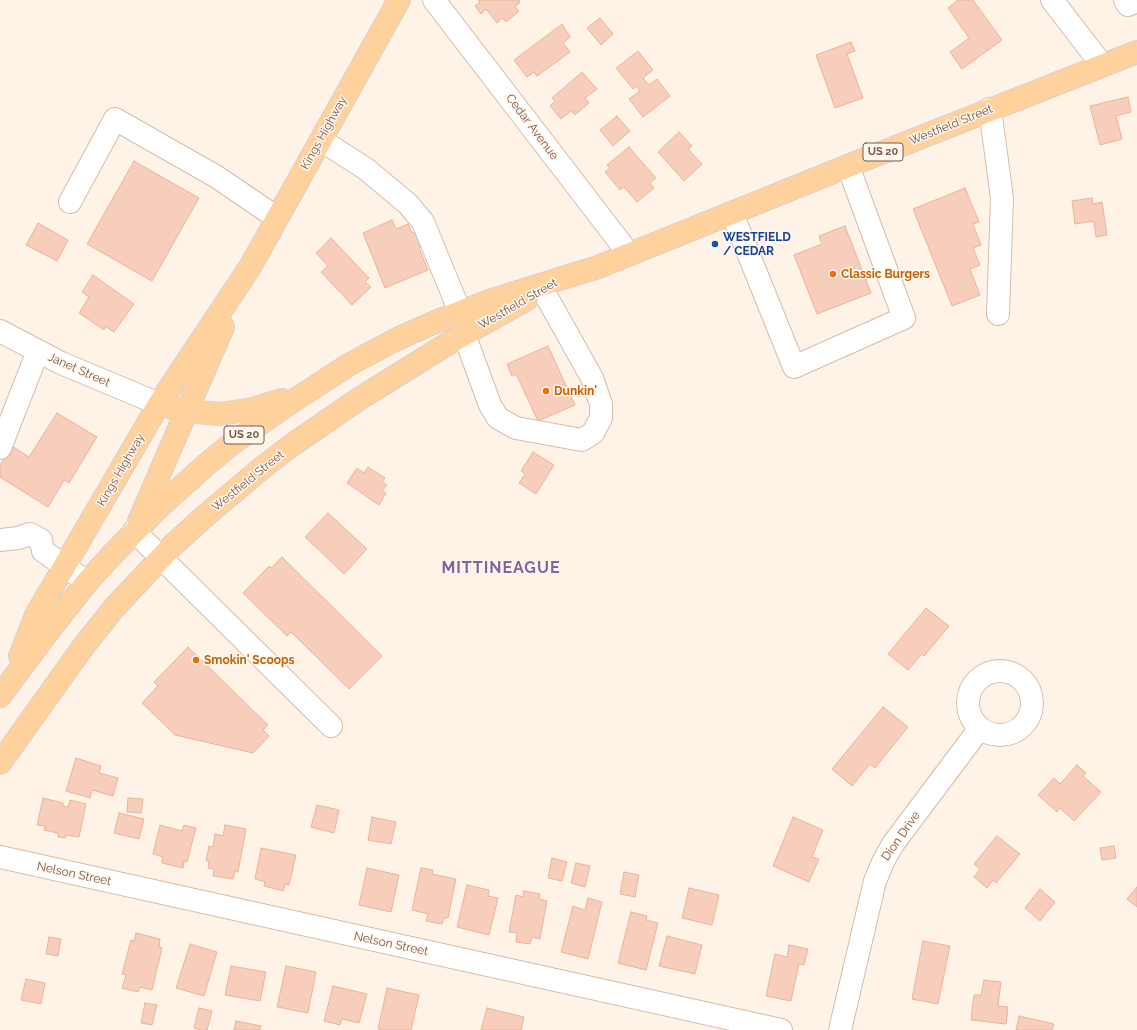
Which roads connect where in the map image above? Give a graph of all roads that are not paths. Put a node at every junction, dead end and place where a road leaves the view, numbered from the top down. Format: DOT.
graph roads {
  1 [pos="399,0"];
  2 [pos="434,0"];
  3 [pos="1052,0"];
  4 [pos="1125,0"];
  5 [pos="1137,1"];
  6 [pos="1137,52"];
  7 [pos="1102,65"];
  8 [pos="990,110"];
  9 [pos="321,140"];
  10 [pos="848,166"];
  11 [pos="70,202"];
  12 [pos="732,213"];
  13 [pos="277,218"];
  14 [pos="629,254"];
  15 [pos="250,267"];
  16 [pos="541,288"];
  17 [pos="460,312"];
  18 [pos="998,314"];
  19 [pos="0,331"];
  20 [pos="464,334"];
  21 [pos="0,348"];
  22 [pos="37,354"];
  23 [pos="308,391"];
  24 [pos="159,404"];
  25 [pos="186,410"];
  26 [pos="0,448"];
  27 [pos="134,531"];
  28 [pos="4,539"];
  29 [pos="162,557"];
  30 [pos="65,566"];
  31 [pos="87,582"];
  32 [pos="3,685"];
  33 [pos="331,726"];
  34 [pos="980,728"];
  35 [pos="0,763"];
  36 [pos="0,857"];
  37 [pos="781,1030"];
  38 [pos="840,1030"];
  1 -- 9 [label="main road, Kings Highway"];
  2 -- 14 [label="street, Cedar Avenue"];
  3 -- 7 [label="street"];
  4 -- 5 [label="street"];
  6 -- 7 [label="main road, Westfield Street / US 20"];
  7 -- 8 [label="main road, Westfield Street / US 20"];
  8 -- 10 [label="main road, Westfield Street / US 20"];
  8 -- 18 [label="street"];
  9 -- 13 [label="main road, Kings Highway"];
  9 -- 17 [label="street"];
  10 -- 12 [label="main road, Westfield Street / US 20"];
  10 -- 12 [label="street"];
  11 -- 13 [label="street"];
  12 -- 14 [label="main road, Westfield Street / US 20"];
  13 -- 15 [label="main road, Kings Highway"];
  14 -- 16 [label="main road, Westfield Street / US 20"];
  15 -- 24 [label="main road, Kings Highway"];
  15 -- 25 [label="main road, Kings Highway"];
  16 -- 17 [label="main road, Westfield Street / US 20"];
  16 -- 20 [label="main road, Westfield Street / US 20"];
  16 -- 20 [label="street"];
  17 -- 23 [label="main road, Westfield Street / US 20"];
  19 -- 22 [label="street, Janet Street"];
  20 -- 29 [label="main road, Westfield Street / US 20"];
  21 -- 22 [label="street"];
  22 -- 24 [label="street, Janet Street"];
  22 -- 26 [label="street"];
  23 -- 25 [label="main road"];
  23 -- 27 [label="main road, Westfield Street / US 20"];
  24 -- 25 [label="main road"];
  24 -- 30 [label="main road, Kings Highway"];
  25 -- 27 [label="main road, Kings Highway"];
  27 -- 29 [label="street"];
  27 -- 31 [label="main road, Westfield Street / US 20"];
  28 -- 30 [label="street"];
  29 -- 33 [label="street"];
  29 -- 35 [label="main road, Westfield Street / US 20"];
  30 -- 31 [label="street"];
  30 -- 32 [label="main road, Kings Highway"];
  31 -- 32 [label="main road, Westfield Street / US 20"];
  34 -- 38 [label="street, Dion Drive"];
  36 -- 37 [label="street, Nelson Street"];
}
